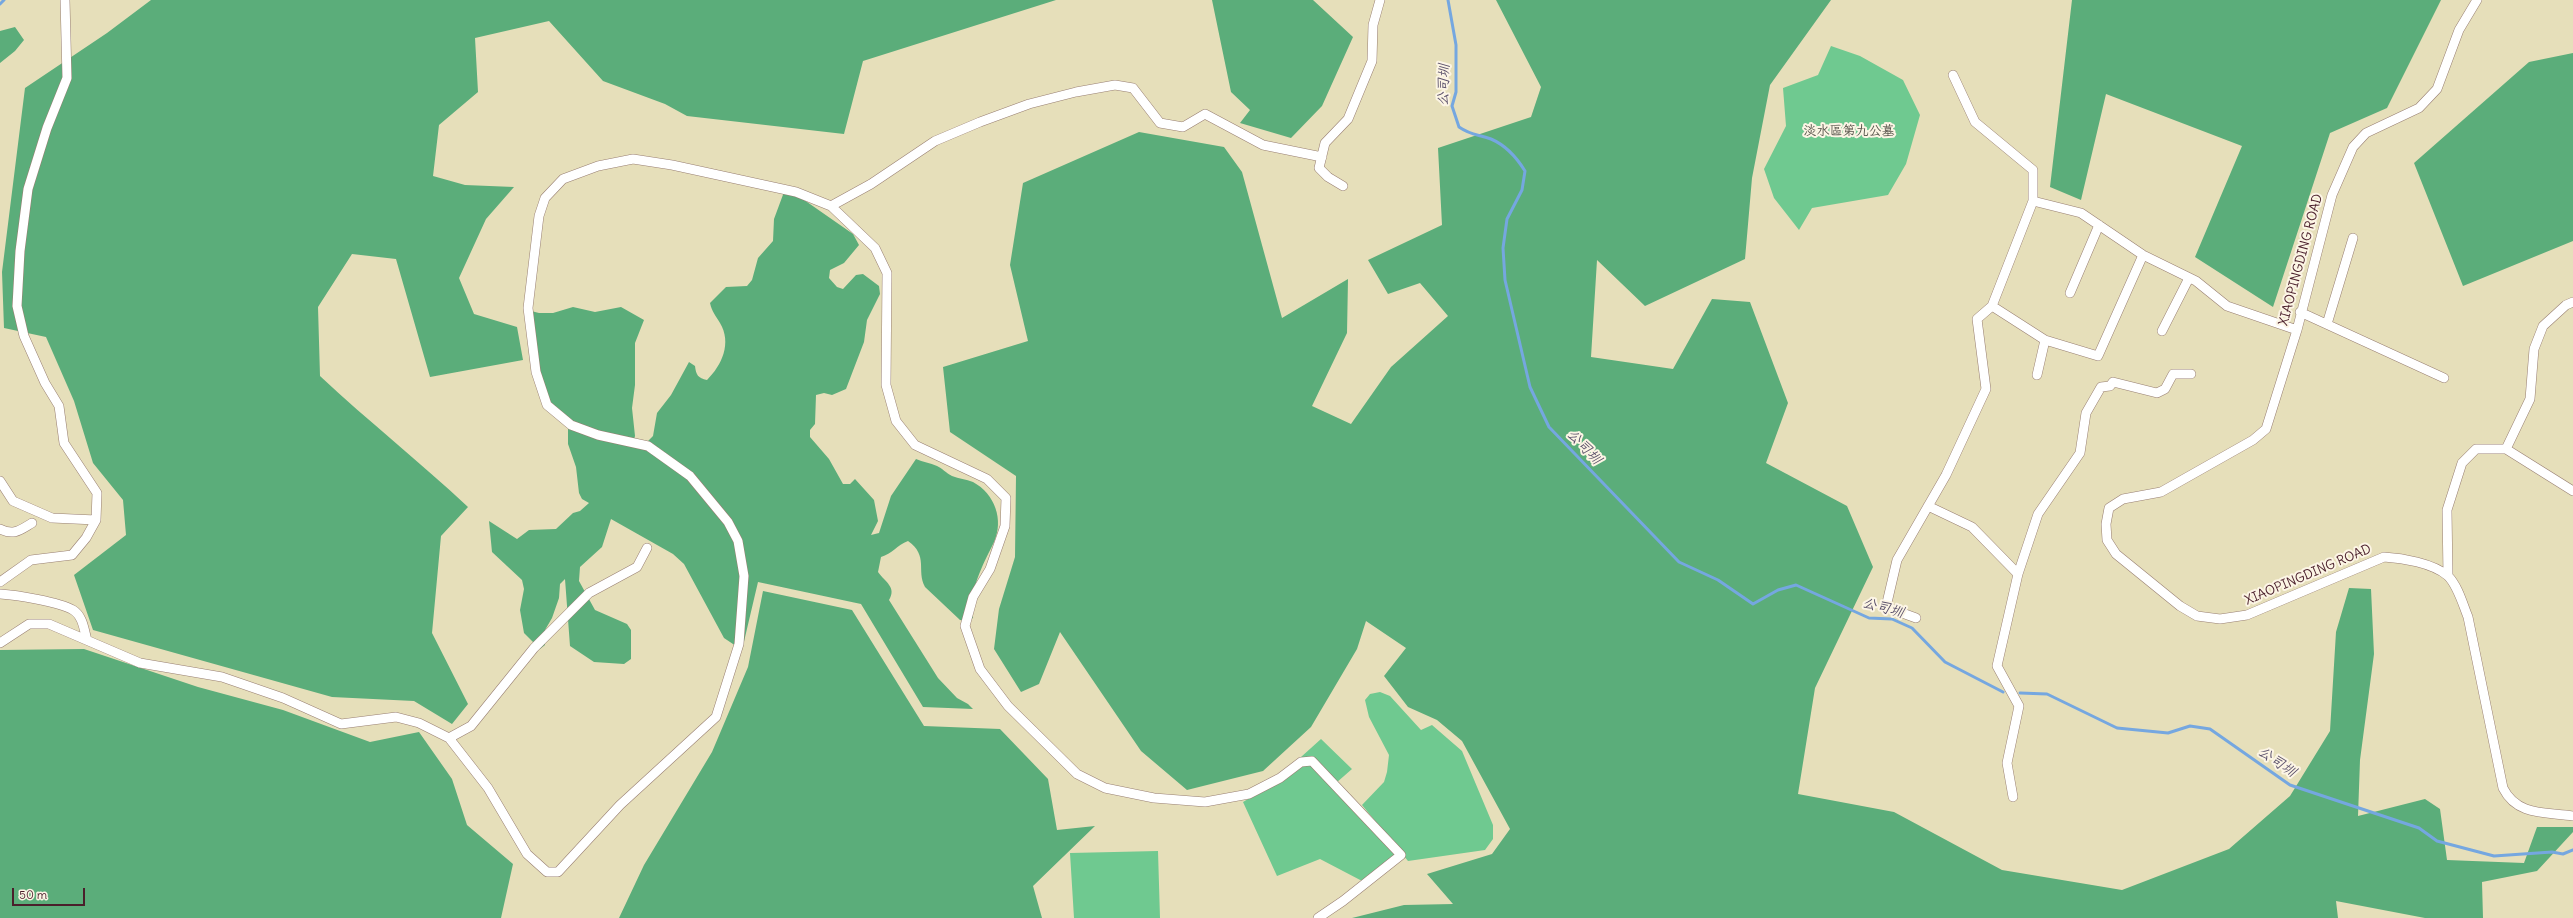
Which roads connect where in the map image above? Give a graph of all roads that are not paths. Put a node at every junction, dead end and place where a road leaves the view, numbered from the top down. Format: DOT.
graph roads {
  1 [pos="65,0"];
  2 [pos="1380,0"];
  3 [pos="2476,0"];
  4 [pos="1953,75"];
  5 [pos="1322,157"];
  6 [pos="1342,186"];
  7 [pos="2033,201"];
  8 [pos="831,206"];
  9 [pos="2099,225"];
  10 [pos="2353,238"];
  11 [pos="2143,254"];
  12 [pos="2189,278"];
  13 [pos="2070,293"];
  14 [pos="2573,302"];
  15 [pos="1992,306"];
  16 [pos="2300,312"];
  17 [pos="2327,324"];
  18 [pos="2297,330"];
  19 [pos="2162,331"];
  20 [pos="2045,340"];
  21 [pos="2191,374"];
  22 [pos="2037,375"];
  23 [pos="2444,378"];
  24 [pos="2506,449"];
  25 [pos="0,481"];
  26 [pos="2573,491"];
  27 [pos="1928,506"];
  28 [pos="96,520"];
  29 [pos="32,522"];
  30 [pos="0,529"];
  31 [pos="647,548"];
  32 [pos="2018,574"];
  33 [pos="2448,576"];
  34 [pos="0,582"];
  35 [pos="0,594"];
  36 [pos="1916,618"];
  37 [pos="87,640"];
  38 [pos="0,643"];
  39 [pos="449,738"];
  40 [pos="2013,797"];
  41 [pos="2573,816"];
  42 [pos="1318,918"];
  1 -- 28 [label="street"];
  2 -- 5 [label="street"];
  3 -- 16 [label="street, XIAOPINGDING ROAD"];
  4 -- 7 [label="street"];
  5 -- 6 [label="street"];
  5 -- 8 [label="street"];
  7 -- 9 [label="street"];
  7 -- 15 [label="street"];
  8 -- 39 [label="street"];
  8 -- 42 [label="street"];
  9 -- 11 [label="street"];
  9 -- 13 [label="street"];
  10 -- 17 [label="street"];
  11 -- 12 [label="street"];
  11 -- 20 [label="street"];
  12 -- 18 [label="street"];
  12 -- 19 [label="street"];
  14 -- 24 [label="street"];
  15 -- 20 [label="street"];
  15 -- 27 [label="street"];
  16 -- 17 [label="street"];
  16 -- 18 [label="street, XIAOPINGDING ROAD"];
  17 -- 23 [label="street"];
  18 -- 33 [label="street, XIAOPINGDING ROAD"];
  20 -- 22 [label="street"];
  21 -- 32 [label="street"];
  24 -- 26 [label="street"];
  24 -- 33 [label="street"];
  25 -- 28 [label="street"];
  27 -- 32 [label="street"];
  27 -- 36 [label="street"];
  28 -- 34 [label="street"];
  29 -- 30 [label="street"];
  31 -- 39 [label="street"];
  32 -- 40 [label="street"];
  33 -- 41 [label="street"];
  35 -- 37 [label="street"];
  37 -- 38 [label="street"];
  37 -- 39 [label="street"];
}
